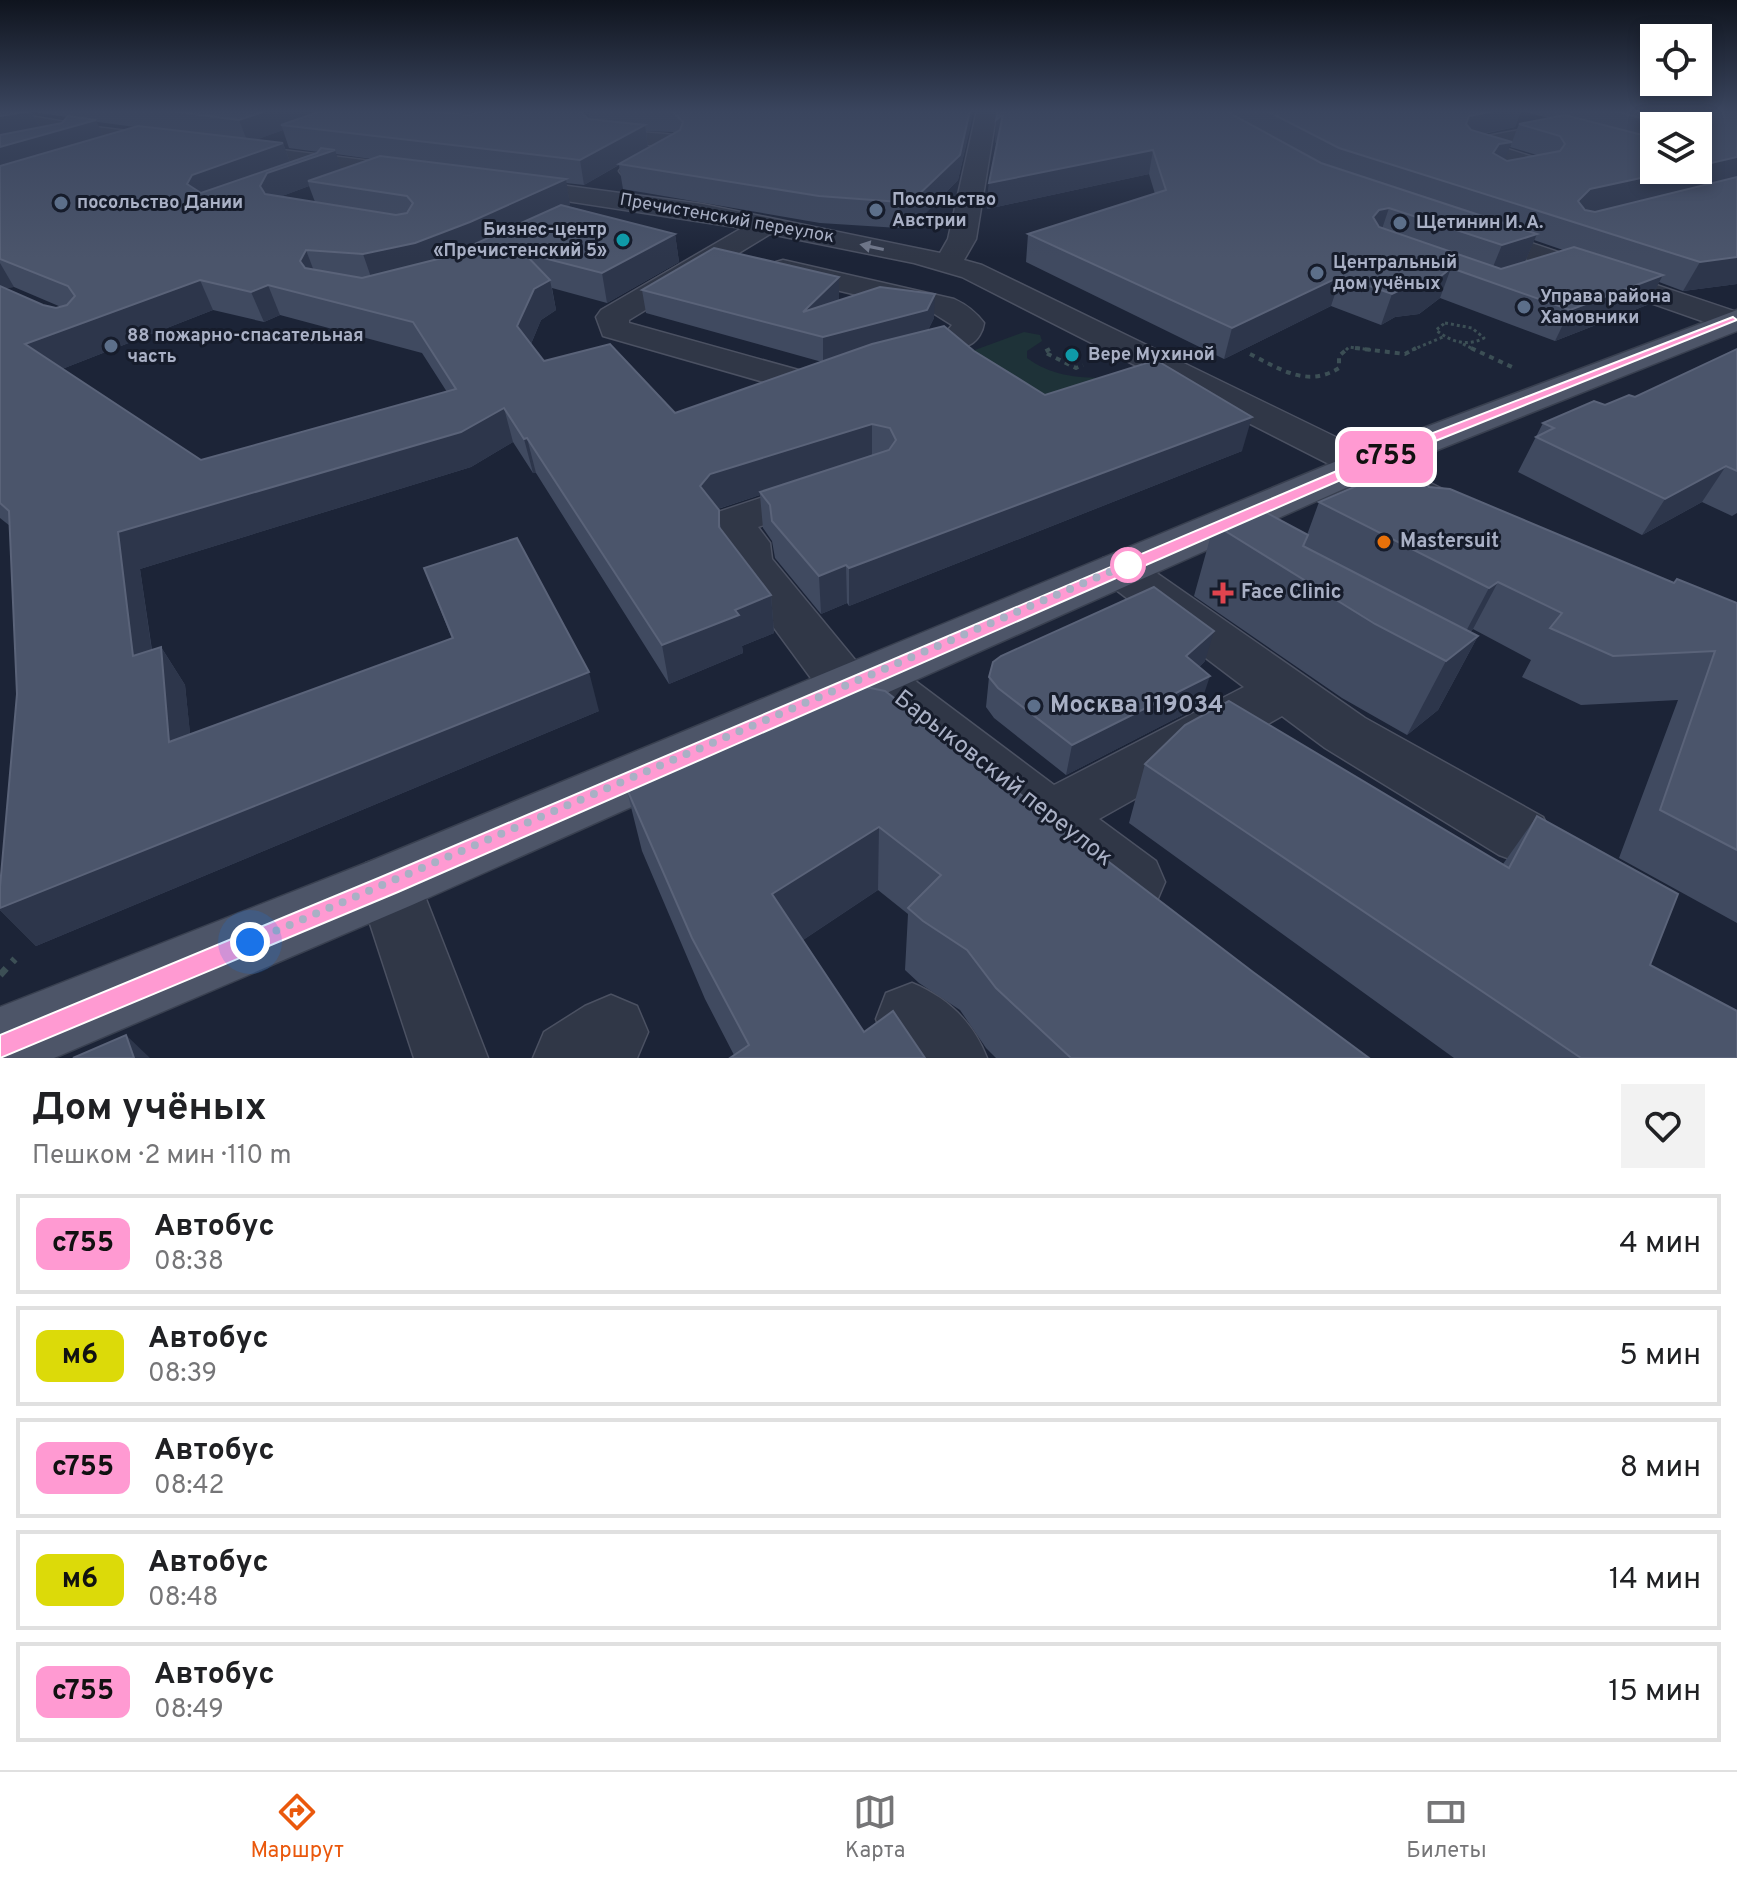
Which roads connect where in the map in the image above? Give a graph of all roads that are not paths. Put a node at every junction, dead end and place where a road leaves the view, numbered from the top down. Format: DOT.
graph roads {
  1 [pos="306,159"];
  2 [pos="654,159"];
  3 [pos="975,159"];
  4 [pos="1517,159"];
  5 [pos="427,161"];
  6 [pos="333,163"];
  7 [pos="386,169"];
  8 [pos="494,172"];
  9 [pos="1498,176"];
  10 [pos="287,182"];
  11 [pos="330,190"];
  12 [pos="601,196"];
  13 [pos="566,219"];
  14 [pos="1449,224"];
  15 [pos="766,225"];
  16 [pos="718,253"];
  17 [pos="1561,262"];
  18 [pos="948,264"];
  19 [pos="1515,278"];
  20 [pos="1036,302"];
  21 [pos="964,317"];
  22 [pos="1731,326"];
  23 [pos="1363,465"];
  24 [pos="859,478"];
  25 [pos="1476,520"];
  26 [pos="1119,569"];
  27 [pos="859,681"];
  28 [pos="1286,689"];
  29 [pos="1050,816"];
  30 [pos="1521,836"];
  31 [pos="389,884"];
  32 [pos="1175,914"];
  33 [pos="0,1044"];
  34 [pos="451,1058"];
  1 -- 6 [label="street"];
  2 -- 12 [label="street"];
  3 -- 18 [label="street"];
  4 -- 9 [label="street"];
  5 -- 7 [label="street"];
  6 -- 7 [label="street"];
  6 -- 10 [label="street"];
  7 -- 11 [label="street"];
  8 -- 12 [label="street, Пречистенский переулок"];
  12 -- 13 [label="street"];
  12 -- 15 [label="street, Пречистенский переулок"];
  14 -- 17 [label="street"];
  15 -- 16 [label="street"];
  18 -- 15 [label="street, Пречистенский переулок, one-way"];
  16 -- 21 [label="street"];
  16 -- 21 [label="street"];
  17 -- 19 [label="street"];
  17 -- 22 [label="street"];
  18 -- 20 [label="street, Пречистенский переулок"];
  20 -- 21 [label="street"];
  20 -- 23 [label="street, Пречистенский переулок"];
  22 -- 23 [label="main road"];
  23 -- 25 [label="street, Пречистенский переулок"];
  23 -- 26 [label="main road"];
  24 -- 27 [label="street, Барыковский переулок"];
  26 -- 27 [label="main road"];
  26 -- 28 [label="street"];
  27 -- 29 [label="street, Барыковский переулок"];
  27 -- 31 [label="main road"];
  28 -- 29 [label="street"];
  28 -- 30 [label="street"];
  29 -- 32 [label="street, Барыковский переулок"];
  31 -- 33 [label="main road"];
  31 -- 34 [label="street"];
}
